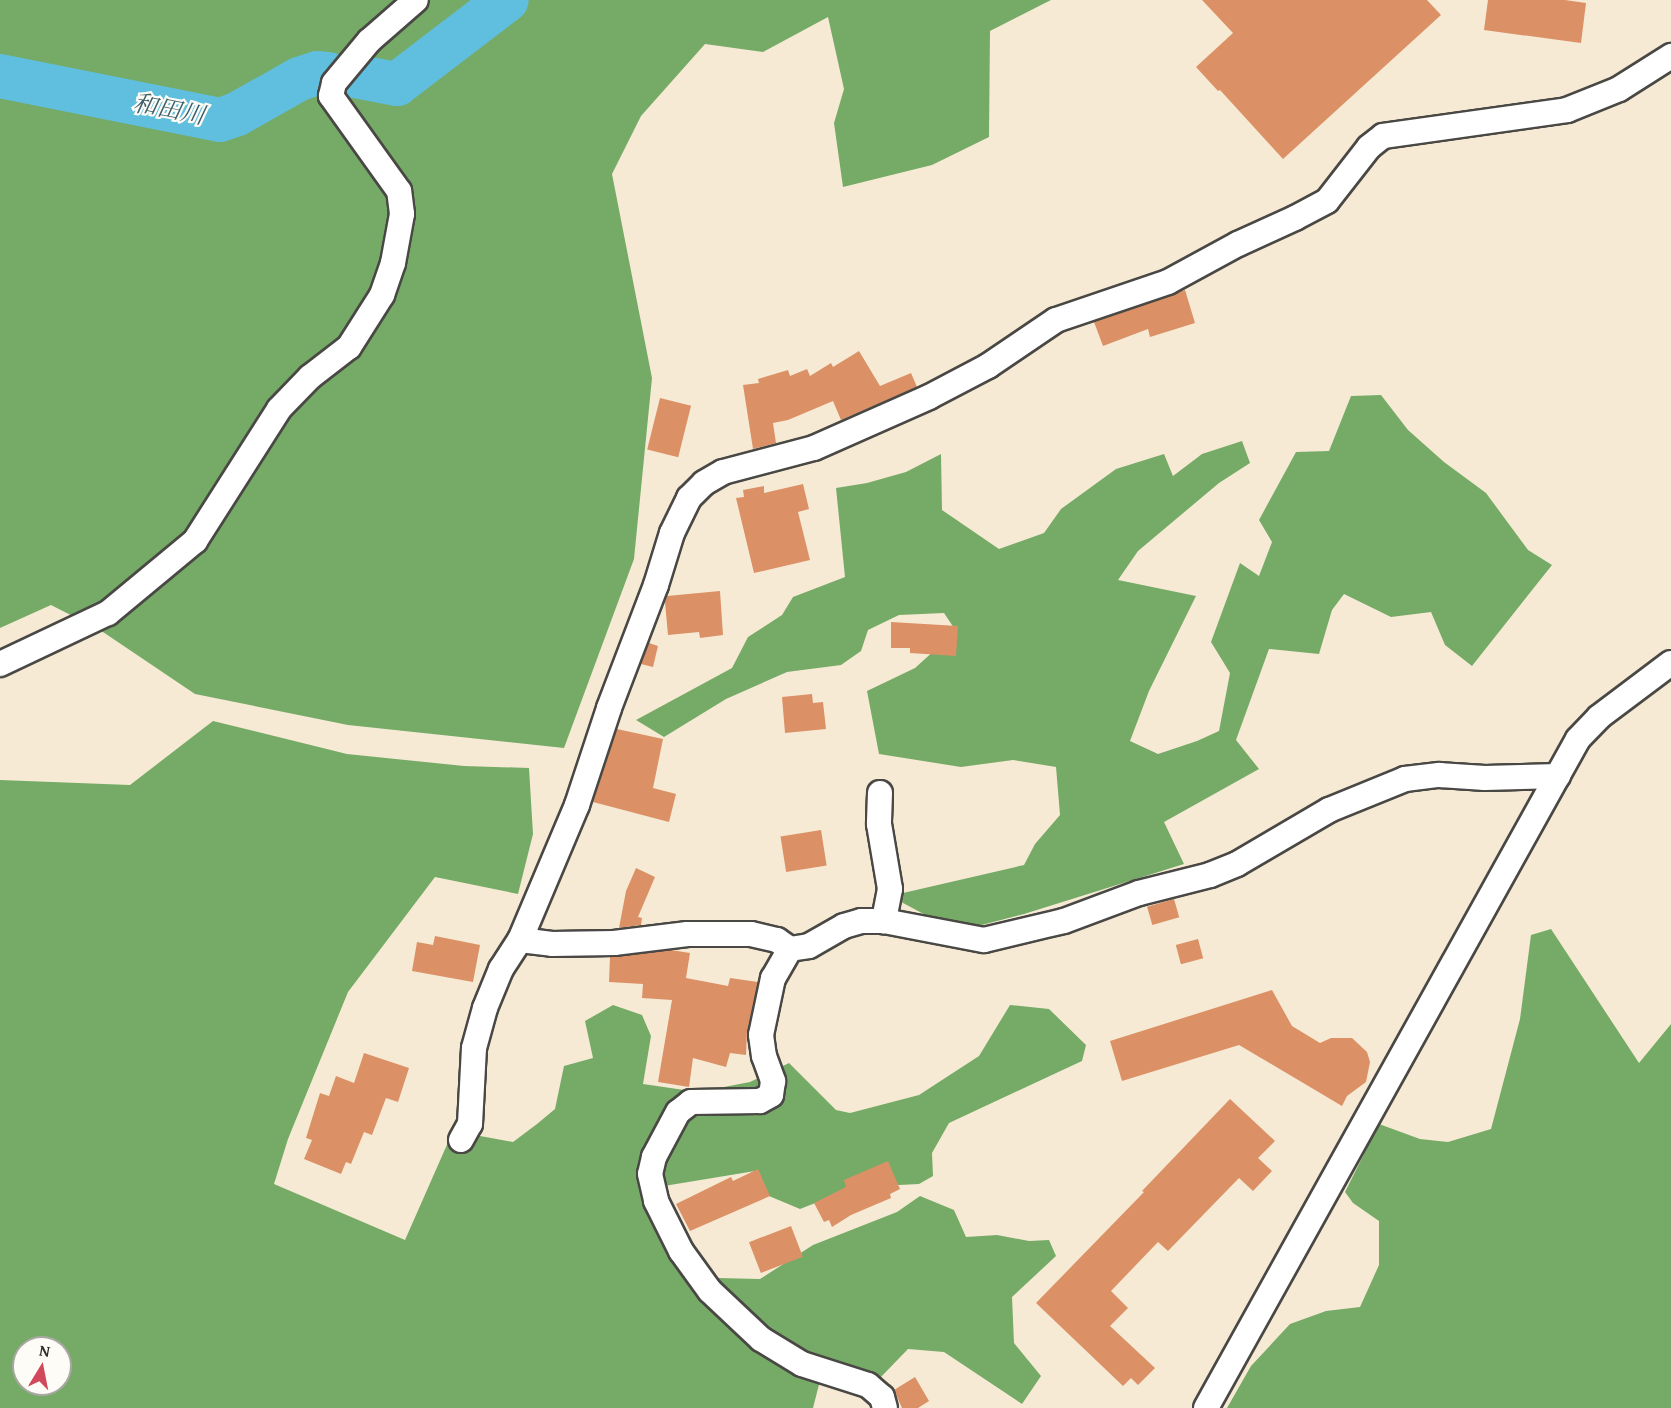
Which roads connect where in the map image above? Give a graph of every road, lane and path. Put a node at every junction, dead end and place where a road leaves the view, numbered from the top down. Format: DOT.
graph roads {
  1 [pos="416,0"];
  2 [pos="1671,56"];
  3 [pos="1671,663"];
  4 [pos="0,664"];
  5 [pos="1558,776"];
  6 [pos="880,793"];
  7 [pos="884,921"];
  8 [pos="520,940"];
  9 [pos="790,949"];
  10 [pos="461,1140"];
  11 [pos="885,1408"];
  12 [pos="1206,1408"];
  1 -- 4 [label="street"];
  2 -- 8 [label="street"];
  3 -- 5 [label="street"];
  5 -- 7 [label="street"];
  5 -- 12 [label="street"];
  6 -- 7 [label="street"];
  7 -- 9 [label="street"];
  8 -- 9 [label="street"];
  8 -- 10 [label="street"];
  9 -- 11 [label="street"];
}
